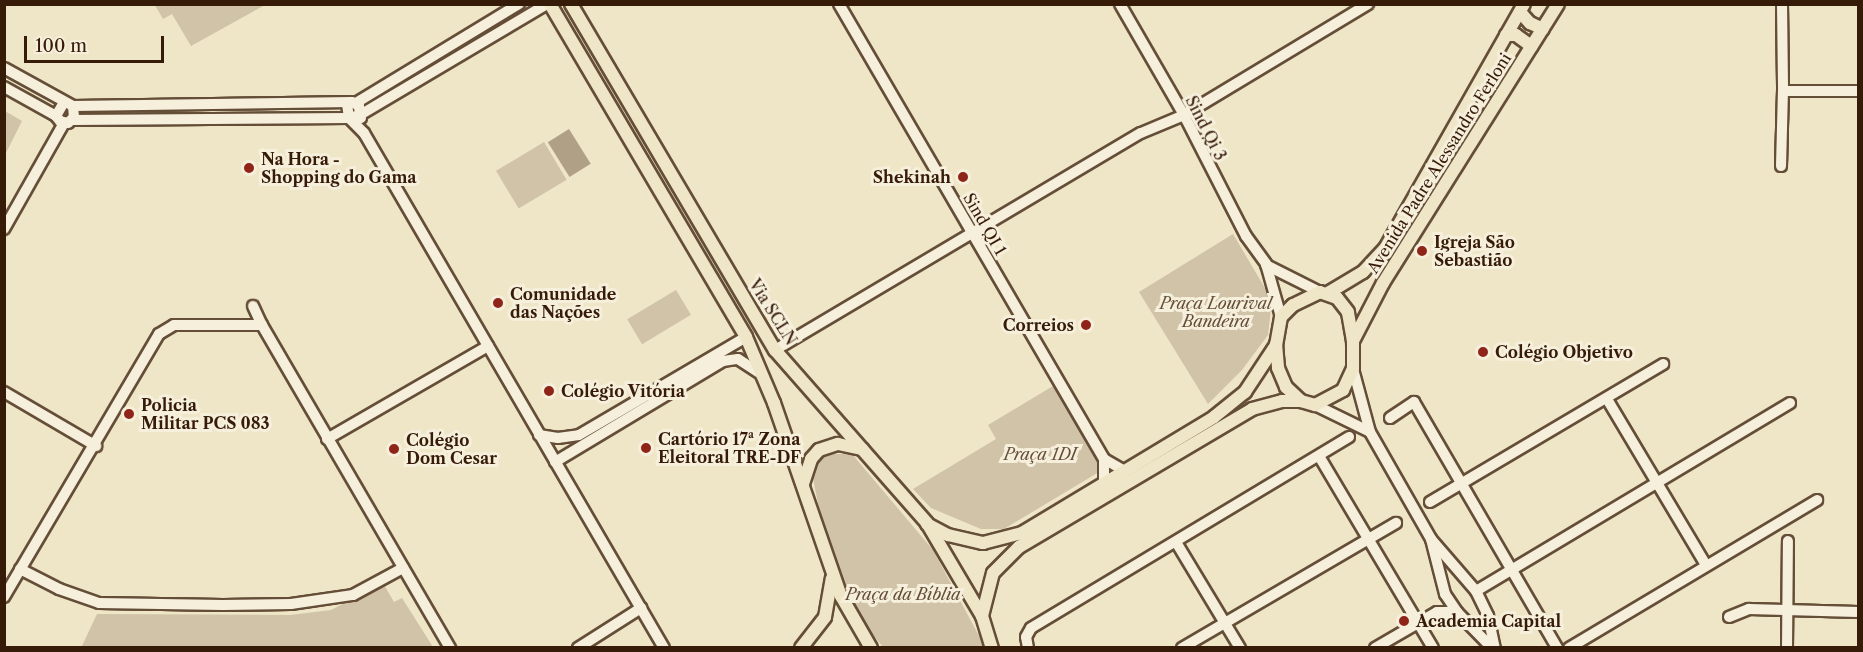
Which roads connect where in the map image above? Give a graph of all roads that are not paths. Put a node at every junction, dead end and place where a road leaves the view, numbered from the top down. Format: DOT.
graph roads {
  1 [pos="519,4"];
  2 [pos="549,4"];
  3 [pos="838,4"];
  4 [pos="1120,4"];
  5 [pos="1368,4"];
  6 [pos="1558,4"];
  7 [pos="1782,4"];
  8 [pos="1522,8"];
  9 [pos="574,9"];
  10 [pos="562,24"];
  11 [pos="1543,29"];
  12 [pos="589,34"];
  13 [pos="1506,35"];
  14 [pos="573,43"];
  15 [pos="1531,46"];
  16 [pos="446,47"];
  17 [pos="453,61"];
  18 [pos="4,68"];
  19 [pos="4,87"];
  20 [pos="1783,91"];
  21 [pos="1858,91"];
  22 [pos="352,103"];
  23 [pos="68,105"];
  24 [pos="360,115"];
  25 [pos="1184,115"];
  26 [pos="349,118"];
  27 [pos="64,119"];
  28 [pos="364,133"];
  29 [pos="1781,166"];
  30 [pos="4,229"];
  31 [pos="975,235"];
  32 [pos="1270,270"];
  33 [pos="1324,292"];
  34 [pos="253,306"];
  35 [pos="1281,317"];
  36 [pos="262,325"];
  37 [pos="746,337"];
  38 [pos="1353,341"];
  39 [pos="1276,344"];
  40 [pos="488,346"];
  41 [pos="775,350"];
  42 [pos="1663,364"];
  43 [pos="1353,369"];
  44 [pos="761,374"];
  45 [pos="4,392"];
  46 [pos="1607,399"];
  47 [pos="1301,401"];
  48 [pos="1790,403"];
  49 [pos="1315,405"];
  50 [pos="1390,418"];
  51 [pos="1370,432"];
  52 [pos="539,435"];
  53 [pos="1349,437"];
  54 [pos="327,439"];
  55 [pos="96,446"];
  56 [pos="862,449"];
  57 [pos="1319,456"];
  58 [pos="1104,459"];
  59 [pos="555,462"];
  60 [pos="1123,470"];
  61 [pos="1104,481"];
  62 [pos="1656,483"];
  63 [pos="1461,486"];
  64 [pos="803,487"];
  65 [pos="1817,500"];
  66 [pos="1430,502"];
  67 [pos="1396,523"];
  68 [pos="927,524"];
  69 [pos="1368,539"];
  70 [pos="1431,539"];
  71 [pos="1788,541"];
  72 [pos="1176,542"];
  73 [pos="1706,565"];
  74 [pos="403,568"];
  75 [pos="1459,568"];
  76 [pos="1511,568"];
  77 [pos="20,569"];
  78 [pos="831,572"];
  79 [pos="1440,580"];
  80 [pos="1476,591"];
  81 [pos="1445,594"];
  82 [pos="4,597"];
  83 [pos="641,608"];
  84 [pos="1437,612"];
  85 [pos="1457,612"];
  86 [pos="1787,612"];
  87 [pos="1858,612"];
  88 [pos="982,616"];
  89 [pos="1488,616"];
  90 [pos="1728,617"];
  91 [pos="1225,622"];
  92 [pos="1418,622"];
  93 [pos="1468,625"];
  94 [pos="450,648"];
  95 [pos="578,648"];
  96 [pos="664,648"];
  97 [pos="801,648"];
  98 [pos="871,648"];
  99 [pos="992,648"];
  100 [pos="1028,648"];
  101 [pos="1182,648"];
  102 [pos="1240,648"];
  103 [pos="1375,648"];
  104 [pos="1433,648"];
  105 [pos="1494,648"];
  106 [pos="1557,648"];
  107 [pos="1569,648"];
  108 [pos="1787,648"];
  1 -- 16 [label="street"];
  2 -- 10 [label="main road"];
  2 -- 17 [label="street"];
  3 -- 31 [label="street, Sind QI 1"];
  4 -- 25 [label="street, Sind Qi 3"];
  5 -- 25 [label="street"];
  6 -- 11 [label="main road, Avenida Padre Alessandro Ferloni"];
  7 -- 20 [label="street"];
  8 -- 11 [label="main road"];
  8 -- 13 [label="main road, Avenida Padre Alessandro Ferloni"];
  9 -- 10 [label="main road"];
  9 -- 12 [label="main road, Via SCLN"];
  10 -- 14 [label="main road"];
  11 -- 15 [label="main road, Avenida Padre Alessandro Ferloni"];
  12 -- 14 [label="main road"];
  12 -- 41 [label="main road, Via SCLN"];
  13 -- 15 [label="main road"];
  13 -- 33 [label="main road, Avenida Padre Alessandro Ferloni"];
  14 -- 37 [label="main road"];
  15 -- 38 [label="main road, Avenida Padre Alessandro Ferloni"];
  16 -- 17 [label="street"];
  16 -- 22 [label="street"];
  17 -- 24 [label="street"];
  18 -- 23 [label="street"];
  19 -- 27 [label="street"];
  20 -- 21 [label="street"];
  20 -- 29 [label="street"];
  22 -- 23 [label="street"];
  22 -- 24 [label="street"];
  22 -- 26 [label="street"];
  23 -- 27 [label="street"];
  23 -- 27 [label="street"];
  24 -- 26 [label="street"];
  24 -- 28 [label="street"];
  25 -- 31 [label="street"];
  25 -- 32 [label="street, Sind Qi 3"];
  26 -- 27 [label="street"];
  26 -- 28 [label="street"];
  27 -- 30 [label="street"];
  28 -- 40 [label="street"];
  31 -- 41 [label="street"];
  31 -- 58 [label="street, Sind QI 1"];
  32 -- 33 [label="street"];
  32 -- 35 [label="street"];
  33 -- 35 [label="main road"];
  33 -- 38 [label="main road"];
  34 -- 36 [label="street"];
  35 -- 39 [label="main road"];
  36 -- 54 [label="street"];
  36 -- 55 [label="street"];
  37 -- 44 [label="main road"];
  37 -- 52 [label="street"];
  38 -- 43 [label="main road"];
  39 -- 47 [label="main road"];
  39 -- 60 [label="main road"];
  40 -- 52 [label="street"];
  40 -- 54 [label="street"];
  41 -- 56 [label="main road, Via SCLN"];
  42 -- 46 [label="street"];
  43 -- 49 [label="main road"];
  43 -- 51 [label="street"];
  44 -- 59 [label="street"];
  44 -- 64 [label="main road"];
  45 -- 55 [label="street"];
  46 -- 62 [label="street"];
  46 -- 63 [label="street"];
  47 -- 49 [label="main road"];
  47 -- 88 [label="main road"];
  48 -- 62 [label="street"];
  49 -- 51 [label="street"];
  50 -- 63 [label="street"];
  51 -- 70 [label="street"];
  52 -- 59 [label="street"];
  53 -- 57 [label="street"];
  54 -- 74 [label="street"];
  55 -- 77 [label="street"];
  56 -- 64 [label="main road"];
  56 -- 68 [label="main road, Via SCLN"];
  57 -- 69 [label="street"];
  57 -- 72 [label="street"];
  58 -- 60 [label="street"];
  58 -- 61 [label="street"];
  59 -- 83 [label="street"];
  60 -- 61 [label="main road"];
  61 -- 68 [label="main road"];
  62 -- 73 [label="street"];
  62 -- 76 [label="street"];
  63 -- 66 [label="street"];
  63 -- 76 [label="street"];
  64 -- 78 [label="main road"];
  65 -- 73 [label="street"];
  67 -- 69 [label="street"];
  68 -- 88 [label="main road, Via SCLN"];
  69 -- 91 [label="street"];
  69 -- 92 [label="street"];
  70 -- 75 [label="street"];
  70 -- 79 [label="street"];
  71 -- 86 [label="street"];
  72 -- 91 [label="street"];
  72 -- 100 [label="street"];
  73 -- 107 [label="street"];
  74 -- 77 [label="street"];
  74 -- 94 [label="street"];
  75 -- 79 [label="street"];
  75 -- 80 [label="street"];
  76 -- 80 [label="street"];
  76 -- 106 [label="street"];
  77 -- 82 [label="street"];
  78 -- 97 [label="main road"];
  78 -- 98 [label="main road"];
  79 -- 81 [label="street"];
  80 -- 89 [label="street"];
  81 -- 84 [label="street"];
  81 -- 85 [label="street"];
  83 -- 95 [label="street"];
  83 -- 96 [label="street"];
  84 -- 85 [label="street"];
  84 -- 92 [label="street"];
  85 -- 93 [label="street"];
  86 -- 87 [label="street"];
  86 -- 90 [label="street"];
  86 -- 108 [label="street"];
  88 -- 99 [label="main road, Via SCLN"];
  89 -- 93 [label="street"];
  89 -- 105 [label="street"];
  91 -- 101 [label="street"];
  91 -- 102 [label="street"];
  92 -- 103 [label="street"];
  92 -- 104 [label="street"];
  93 -- 105 [label="street"];
}
